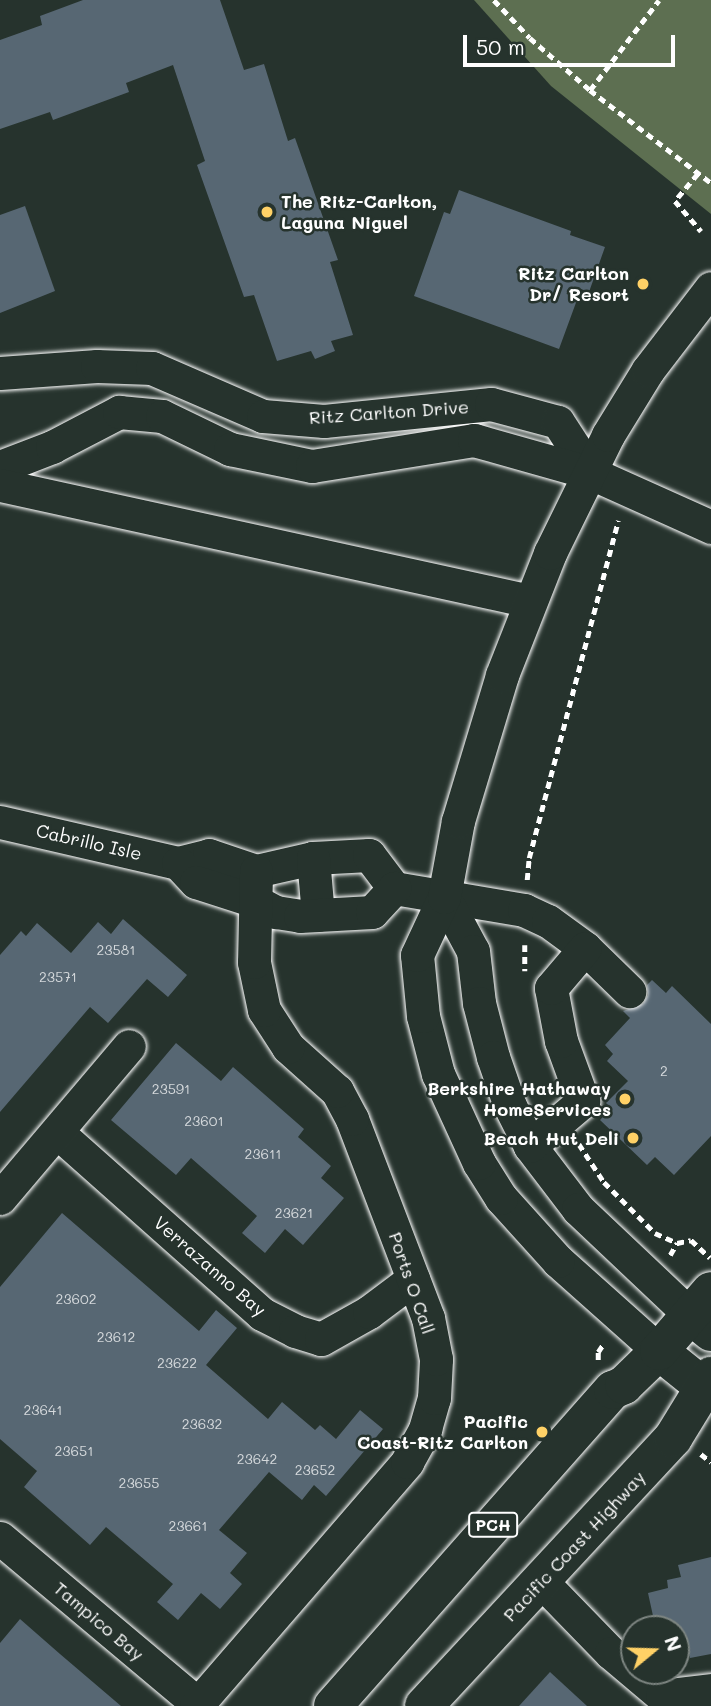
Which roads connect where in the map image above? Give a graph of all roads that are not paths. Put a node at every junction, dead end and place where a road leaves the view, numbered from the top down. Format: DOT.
graph roads {
  1 [pos="711,288"];
  2 [pos="0,373"];
  3 [pos="0,467"];
  4 [pos="590,473"];
  5 [pos="0,485"];
  6 [pos="711,527"];
  7 [pos="530,601"];
  8 [pos="0,822"];
  9 [pos="313,858"];
  10 [pos="256,886"];
  11 [pos="394,888"];
  12 [pos="444,897"];
  13 [pos="318,915"];
  14 [pos="585,948"];
  15 [pos="629,991"];
  16 [pos="130,1046"];
  17 [pos="57,1132"];
  18 [pos="530,1146"];
  19 [pos="0,1198"];
  20 [pos="413,1279"];
  21 [pos="704,1313"];
  22 [pos="659,1351"];
  23 [pos="708,1385"];
  24 [pos="0,1538"];
  25 [pos="541,1581"];
  26 [pos="711,1689"];
  27 [pos="197,1705"];
  28 [pos="333,1706"];
  29 [pos="424,1706"];
  1 -- 4 [label="street"];
  2 -- 4 [label="street, Ritz Carlton Drive"];
  3 -- 4 [label="street, Ritz Carlton Drive"];
  4 -- 6 [label="street"];
  4 -- 7 [label="street"];
  5 -- 7 [label="street"];
  7 -- 12 [label="street"];
  8 -- 10 [label="street, Cabrillo Isle"];
  9 -- 10 [label="street"];
  9 -- 11 [label="street"];
  9 -- 13 [label="street"];
  10 -- 13 [label="street, Cabrillo Isle"];
  10 -- 20 [label="street, Ports O Call"];
  11 -- 12 [label="street"];
  11 -- 13 [label="street, Cabrillo Isle"];
  12 -- 14 [label="street"];
  12 -- 18 [label="street"];
  12 -- 22 [label="street"];
  14 -- 15 [label="street"];
  14 -- 18 [label="street"];
  16 -- 17 [label="street"];
  17 -- 19 [label="street"];
  17 -- 20 [label="street, Verrazanno Bay"];
  18 -- 21 [label="street"];
  20 -- 27 [label="street, Ports O Call"];
  21 -- 22 [label="main road, PCH"];
  22 -- 23 [label="main road"];
  22 -- 28 [label="main road, PCH"];
  23 -- 25 [label="main road, Pacific Coast Highway"];
  24 -- 27 [label="street, Tampico Bay"];
  25 -- 26 [label="street"];
  25 -- 29 [label="main road, Pacific Coast Highway"];
}
